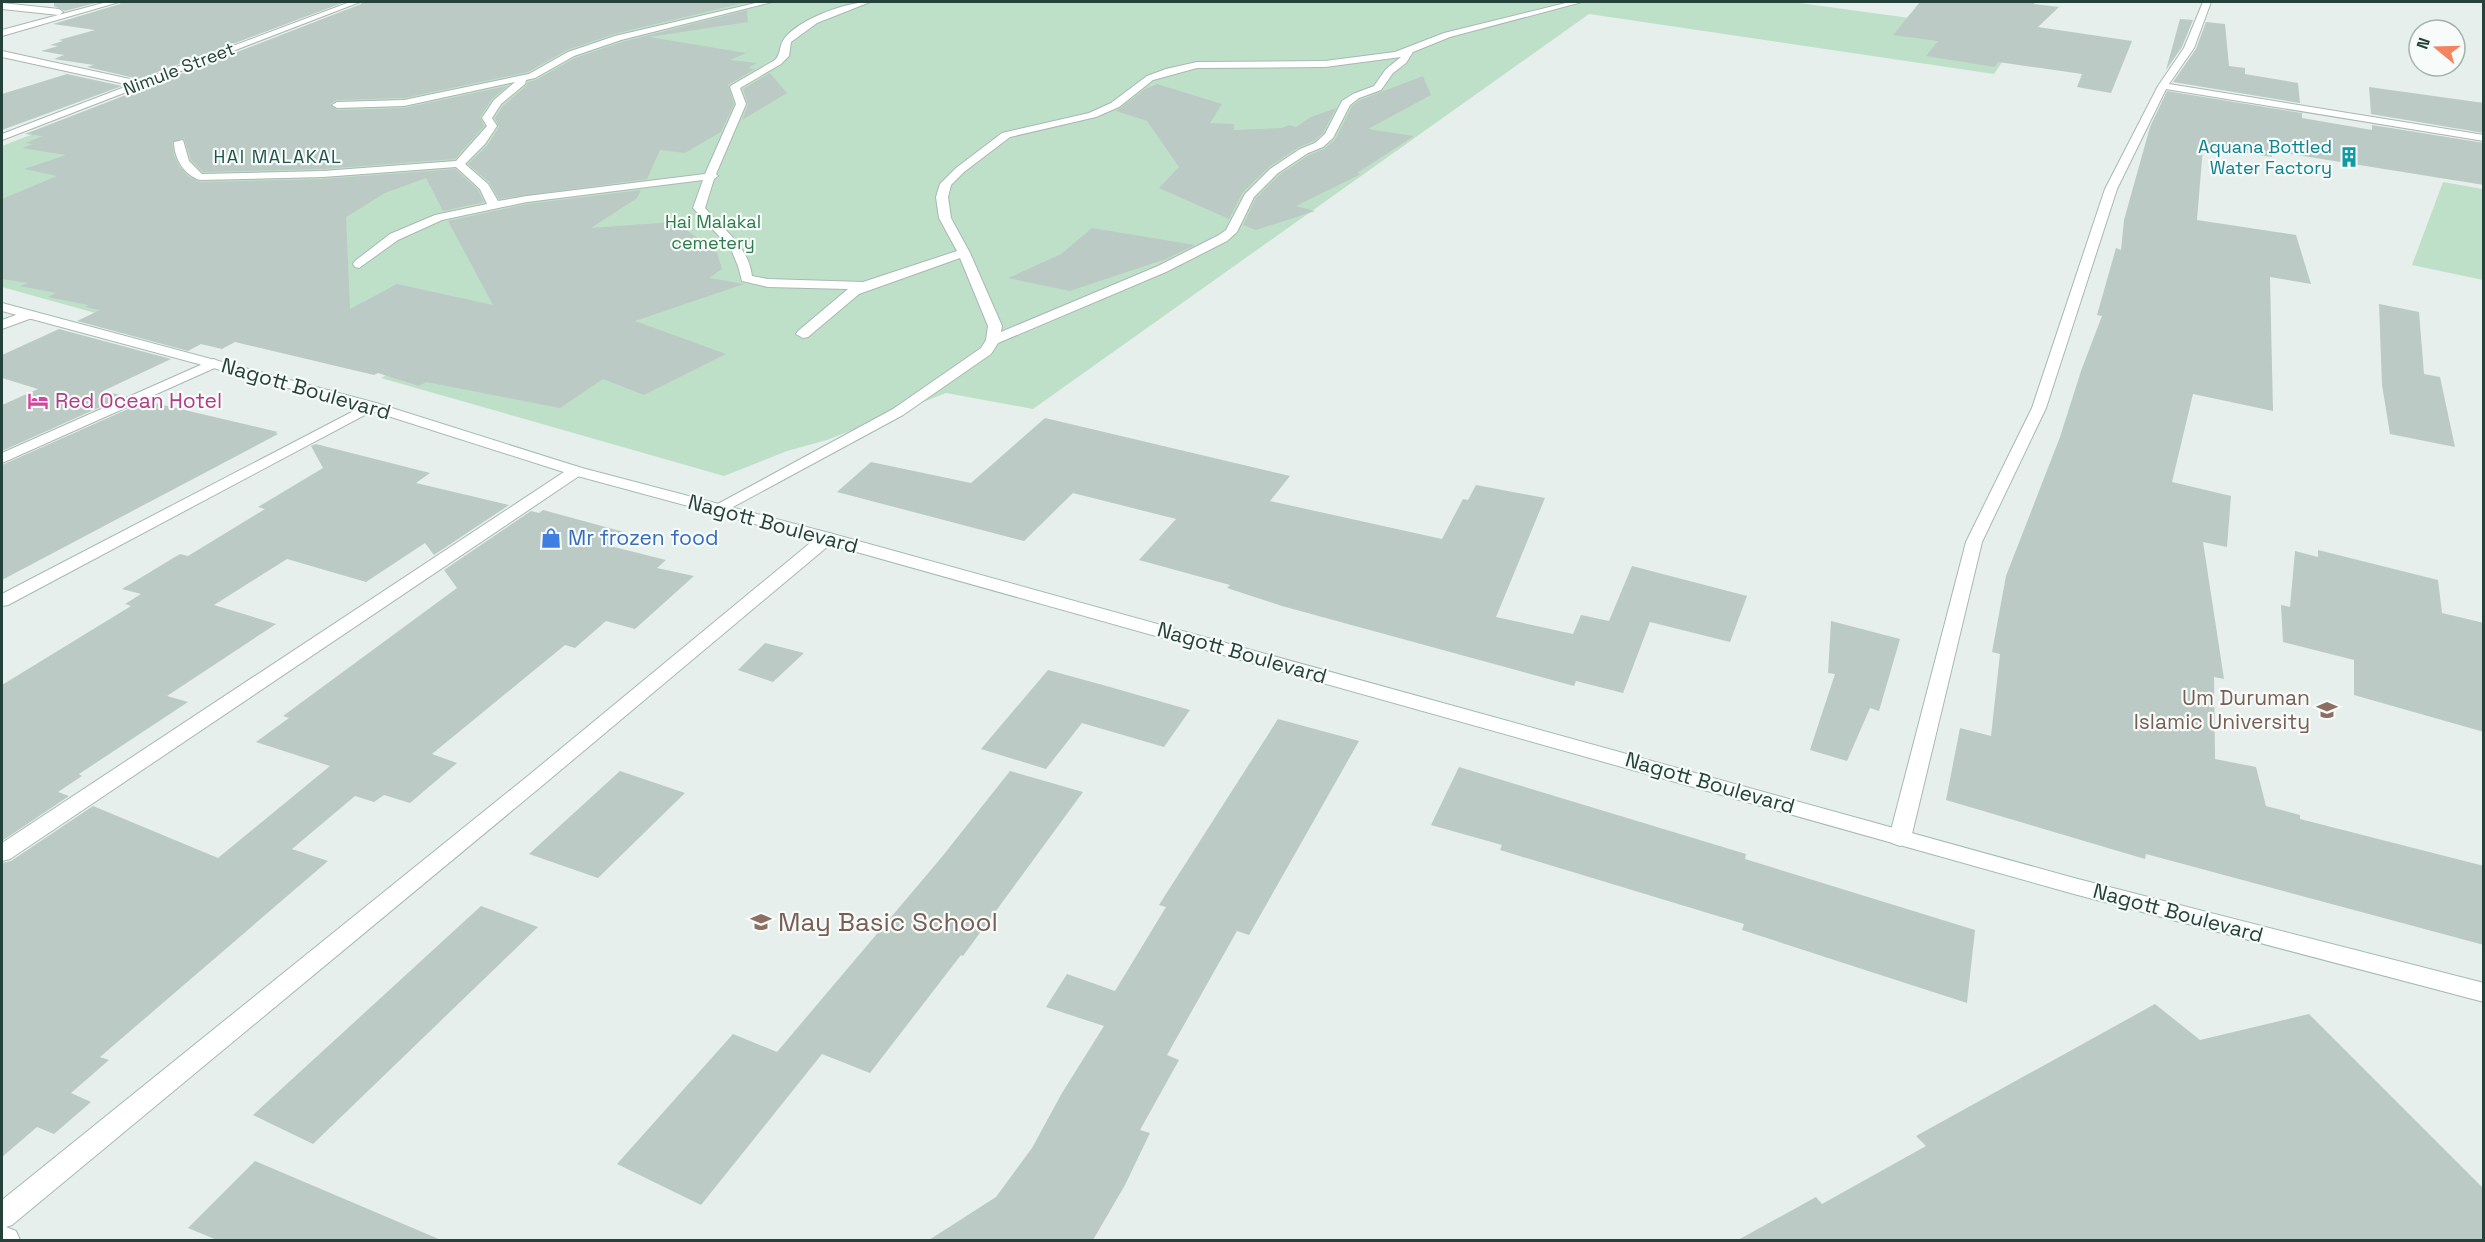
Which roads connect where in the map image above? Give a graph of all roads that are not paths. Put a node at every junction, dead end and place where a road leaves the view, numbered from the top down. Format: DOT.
graph roads {
  1 [pos="115,2"];
  2 [pos="356,2"];
  3 [pos="768,2"];
  4 [pos="866,2"];
  5 [pos="1578,2"];
  6 [pos="2203,3"];
  7 [pos="2,6"];
  8 [pos="72,13"];
  9 [pos="2,33"];
  10 [pos="1408,52"];
  11 [pos="2,54"];
  12 [pos="532,76"];
  13 [pos="139,84"];
  14 [pos="2163,86"];
  15 [pos="337,105"];
  16 [pos="2,136"];
  17 [pos="2484,138"];
  18 [pos="179,142"];
  19 [pos="459,164"];
  20 [pos="712,176"];
  21 [pos="493,205"];
  22 [pos="964,253"];
  23 [pos="359,264"];
  24 [pos="864,286"];
  25 [pos="2,307"];
  26 [pos="27,315"];
  27 [pos="2,325"];
  28 [pos="803,334"];
  29 [pos="993,340"];
  30 [pos="214,363"];
  31 [pos="371,406"];
  32 [pos="2,458"];
  33 [pos="576,471"];
  34 [pos="720,509"];
  35 [pos="827,538"];
  36 [pos="2,601"];
  37 [pos="1900,838"];
  38 [pos="2,853"];
  39 [pos="2484,993"];
  40 [pos="2,1216"];
  41 [pos="2,1239"];
  42 [pos="6,1240"];
  1 -- 8 [label="street"];
  2 -- 13 [label="street, Nimule Street"];
  3 -- 12 [label="street"];
  4 -- 20 [label="street"];
  5 -- 10 [label="street"];
  6 -- 14 [label="street"];
  7 -- 8 [label="street"];
  8 -- 9 [label="street"];
  10 -- 22 [label="street"];
  10 -- 29 [label="street"];
  11 -- 13 [label="street"];
  12 -- 15 [label="street"];
  12 -- 19 [label="street"];
  13 -- 16 [label="street, Nimule Street"];
  14 -- 17 [label="street"];
  14 -- 37 [label="street"];
  18 -- 19 [label="street"];
  19 -- 21 [label="street"];
  20 -- 21 [label="street"];
  20 -- 24 [label="street"];
  21 -- 23 [label="street"];
  22 -- 24 [label="street"];
  22 -- 29 [label="street"];
  24 -- 28 [label="street"];
  25 -- 26 [label="street, Nagott Boulevard"];
  26 -- 27 [label="street"];
  26 -- 30 [label="street, Nagott Boulevard"];
  29 -- 34 [label="street"];
  30 -- 31 [label="street, Nagott Boulevard"];
  30 -- 32 [label="street"];
  31 -- 33 [label="street, Nagott Boulevard"];
  31 -- 36 [label="street"];
  33 -- 34 [label="street, Nagott Boulevard"];
  33 -- 38 [label="street"];
  34 -- 35 [label="street, Nagott Boulevard"];
  35 -- 37 [label="street, Nagott Boulevard"];
  35 -- 40 [label="street"];
  37 -- 39 [label="street, Nagott Boulevard"];
  41 -- 42 [label="street"];
}
